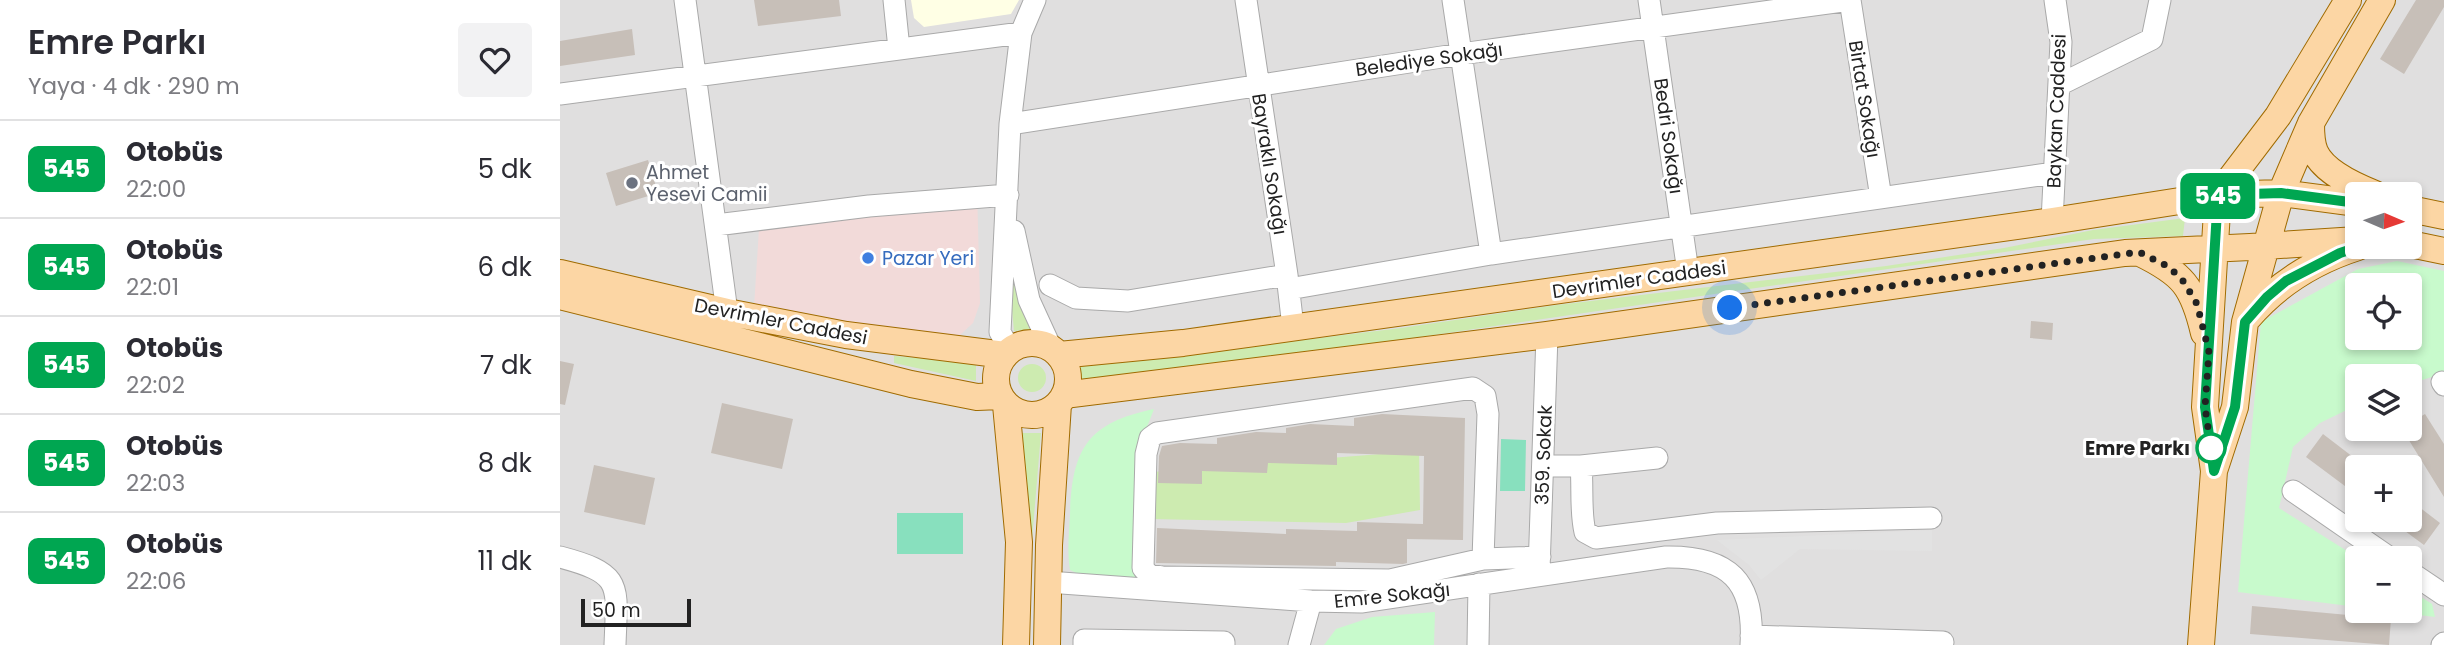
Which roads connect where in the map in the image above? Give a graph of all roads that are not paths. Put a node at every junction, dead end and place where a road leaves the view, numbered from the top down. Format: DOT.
graph roads {
  1 [pos="685,0"];
  2 [pos="894,0"];
  3 [pos="1035,0"];
  4 [pos="1246,0"];
  5 [pos="1453,0"];
  6 [pos="1649,0"];
  7 [pos="1850,0"];
  8 [pos="2055,0"];
  9 [pos="2160,0"];
  10 [pos="2348,0"];
  11 [pos="2382,0"];
  12 [pos="1653,27"];
  13 [pos="1021,33"];
  14 [pos="899,49"];
  15 [pos="1461,54"];
  16 [pos="694,76"];
  17 [pos="1258,85"];
  18 [pos="2059,85"];
  19 [pos="560,94"];
  20 [pos="2311,123"];
  21 [pos="1010,124"];
  22 [pos="2054,173"];
  23 [pos="2351,182"];
  24 [pos="2281,193"];
  25 [pos="2218,195"];
  26 [pos="1881,198"];
  27 [pos="1008,200"];
  28 [pos="2345,201"];
  29 [pos="2422,211"];
  30 [pos="2444,216"];
  31 [pos="2052,221"];
  32 [pos="716,225"];
  33 [pos="1682,226"];
  34 [pos="2345,241"];
  35 [pos="2266,246"];
  36 [pos="2422,246"];
  37 [pos="2215,249"];
  38 [pos="2345,251"];
  39 [pos="2444,251"];
  40 [pos="2139,252"];
  41 [pos="1491,254"];
  42 [pos="1688,272"];
  43 [pos="560,274"];
  44 [pos="1288,282"];
  45 [pos="1050,285"];
  46 [pos="560,296"];
  47 [pos="727,312"];
  48 [pos="2245,322"];
  49 [pos="1293,327"];
  50 [pos="1547,335"];
  51 [pos="1055,352"];
  52 [pos="2209,352"];
  53 [pos="1007,353"];
  54 [pos="1061,400"];
  55 [pos="1003,401"];
  56 [pos="1657,458"];
  57 [pos="1543,466"];
  58 [pos="1581,466"];
  59 [pos="2214,471"];
  60 [pos="2293,491"];
  61 [pos="1931,518"];
  62 [pos="2373,546"];
  63 [pos="560,557"];
  64 [pos="1483,559"];
  65 [pos="1540,566"];
  66 [pos="2422,580"];
  67 [pos="1048,582"];
  68 [pos="1479,584"];
  69 [pos="2444,595"];
  70 [pos="1311,601"];
  71 [pos="1751,641"];
  72 [pos="1943,642"];
  73 [pos="615,645"];
  74 [pos="1016,645"];
  75 [pos="1046,645"];
  76 [pos="1084,645"];
  77 [pos="1224,645"];
  78 [pos="1299,645"];
  79 [pos="1478,645"];
  80 [pos="2201,645"];
  1 -- 16 [label="street"];
  2 -- 14 [label="street"];
  3 -- 13 [label="street"];
  4 -- 17 [label="street, Bayraklı Sokağı"];
  5 -- 15 [label="street"];
  6 -- 12 [label="street, Bedri Sokağı"];
  7 -- 12 [label="street, Belediye Sokağı"];
  7 -- 26 [label="street, Birtat Sokağı"];
  8 -- 18 [label="street, Baykan Caddesi"];
  9 -- 18 [label="street"];
  10 -- 25 [label="main road"];
  11 -- 20 [label="main road"];
  12 -- 15 [label="street, Belediye Sokağı"];
  12 -- 33 [label="street, Bedri Sokağı"];
  13 -- 14 [label="street"];
  13 -- 21 [label="street"];
  14 -- 16 [label="street"];
  15 -- 17 [label="street, Belediye Sokağı"];
  15 -- 41 [label="street"];
  16 -- 19 [label="street"];
  16 -- 32 [label="street"];
  17 -- 21 [label="street, Belediye Sokağı"];
  17 -- 44 [label="street, Bayraklı Sokağı"];
  18 -- 22 [label="street, Baykan Caddesi"];
  20 -- 23 [label="main road"];
  20 -- 24 [label="main road"];
  21 -- 27 [label="street"];
  22 -- 26 [label="street"];
  22 -- 31 [label="street, Baykan Caddesi"];
  24 -- 25 [label="main road, Devrimler Caddesi"];
  24 -- 28 [label="main road, Devrimler Caddesi"];
  24 -- 35 [label="main road"];
  25 -- 31 [label="main road, Devrimler Caddesi"];
  25 -- 37 [label="main road"];
  26 -- 33 [label="street"];
  27 -- 32 [label="street"];
  27 -- 51 [label="street"];
  27 -- 53 [label="street"];
  29 -- 30 [label="main road"];
  31 -- 42 [label="main road, Devrimler Caddesi"];
  32 -- 47 [label="street"];
  33 -- 41 [label="street"];
  33 -- 42 [label="street, Bedri Sokağı"];
  34 -- 35 [label="main road"];
  35 -- 37 [label="main road"];
  35 -- 48 [label="main road"];
  36 -- 39 [label="main road"];
  37 -- 40 [label="main road"];
  37 -- 52 [label="main road"];
  38 -- 48 [label="main road"];
  40 -- 50 [label="main road"];
  40 -- 52 [label="main road"];
  41 -- 44 [label="street"];
  42 -- 49 [label="main road, Devrimler Caddesi"];
  43 -- 47 [label="main road, Devrimler Caddesi"];
  44 -- 45 [label="street"];
  44 -- 49 [label="street, Bayraklı Sokağı"];
  46 -- 55 [label="main road, Devrimler Caddesi"];
  47 -- 53 [label="main road, Devrimler Caddesi"];
  48 -- 59 [label="main road"];
  49 -- 51 [label="main road, Devrimler Caddesi"];
  50 -- 54 [label="main road"];
  50 -- 57 [label="street, 359. Sokak"];
  51 -- 53 [label="main road"];
  51 -- 54 [label="main road"];
  52 -- 59 [label="main road"];
  53 -- 55 [label="main road"];
  54 -- 55 [label="main road"];
  54 -- 67 [label="main road"];
  55 -- 74 [label="main road"];
  56 -- 58 [label="street"];
  57 -- 58 [label="street"];
  57 -- 65 [label="street, 359. Sokak"];
  58 -- 61 [label="street"];
  59 -- 80 [label="main road"];
  60 -- 62 [label="street"];
  63 -- 73 [label="street"];
  64 -- 64 [label="street"];
  64 -- 65 [label="street"];
  65 -- 68 [label="street, Emre Sokağı"];
  65 -- 71 [label="street, Emre Sokağı"];
  66 -- 69 [label="street"];
  67 -- 70 [label="street, Emre Sokağı"];
  67 -- 75 [label="main road"];
  68 -- 70 [label="street, Emre Sokağı"];
  68 -- 79 [label="street"];
  70 -- 78 [label="street"];
  71 -- 72 [label="street"];
  76 -- 77 [label="street"];
}
